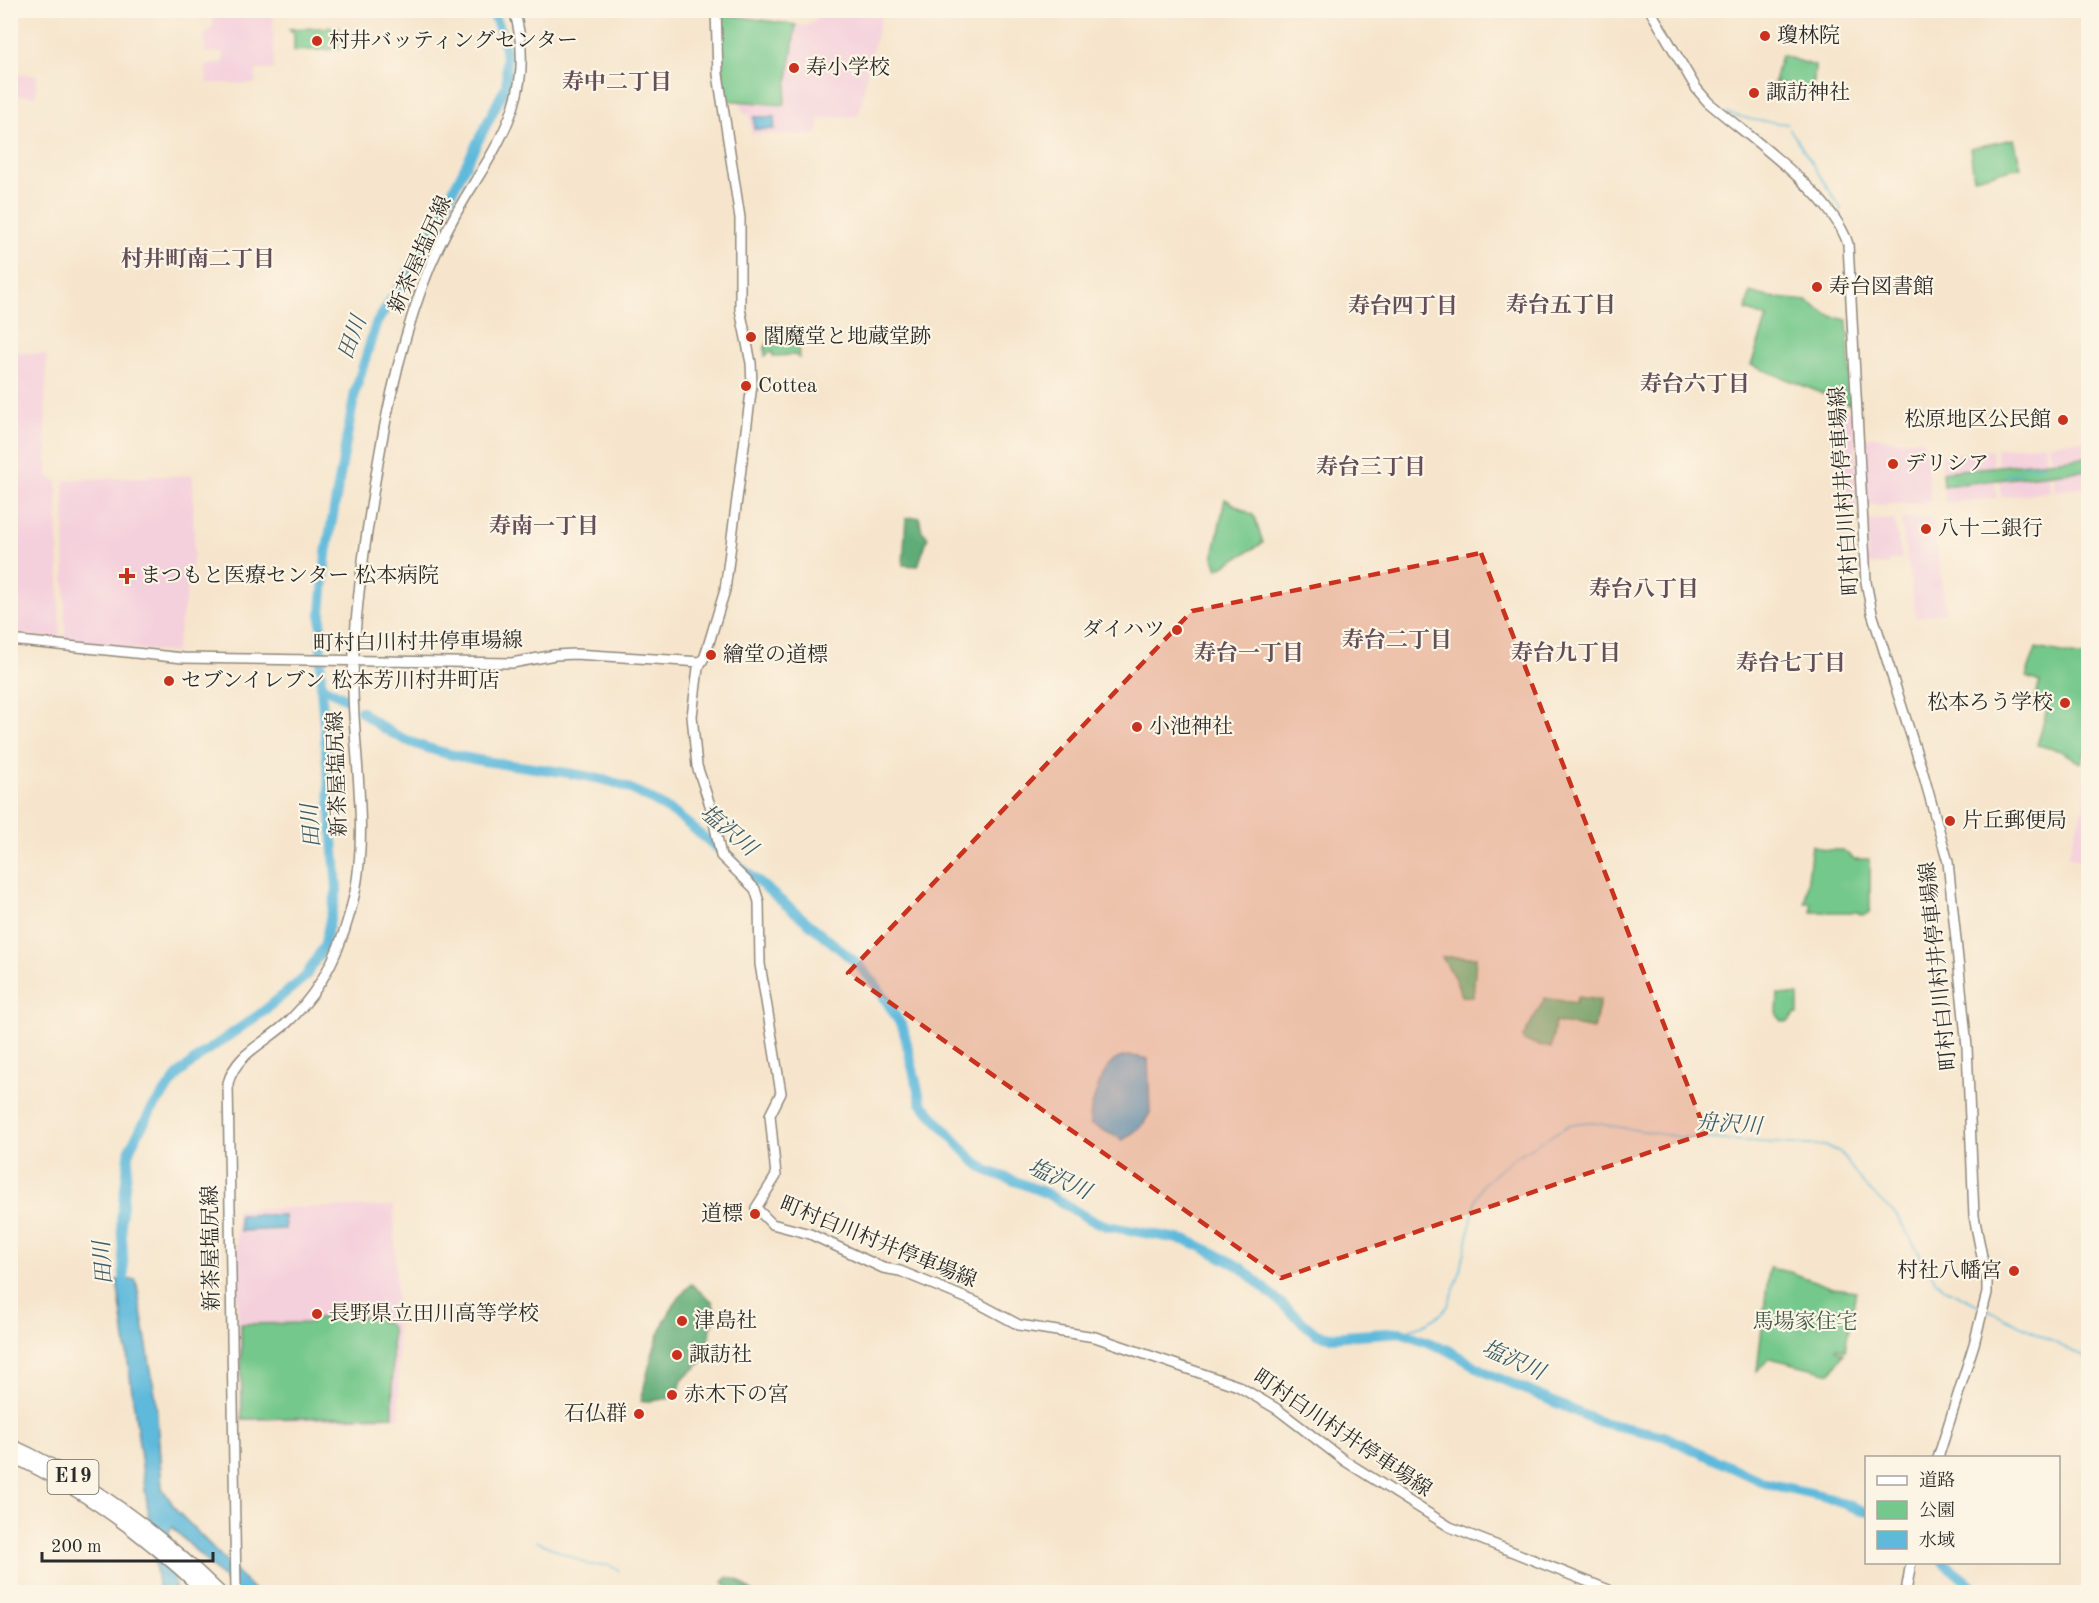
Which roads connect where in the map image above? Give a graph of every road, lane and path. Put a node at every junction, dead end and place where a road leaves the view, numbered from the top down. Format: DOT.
graph roads {
  1 [pos="513,10"];
  2 [pos="716,10"];
  3 [pos="1650,10"];
  4 [pos="10,640"];
  5 [pos="701,662"];
  6 [pos="351,663"];
  7 [pos="10,1445"];
  8 [pos="10,1455"];
  9 [pos="1939,1456"];
  10 [pos="132,1522"];
  11 [pos="1911,1564"];
  12 [pos="186,1567"];
  13 [pos="236,1592"];
  14 [pos="205,1593"];
  15 [pos="219,1593"];
  16 [pos="1614,1593"];
  17 [pos="1906,1593"];
  1 -- 6 [label="main road, 新茶屋塩尻線"];
  2 -- 5 [label="main road"];
  3 -- 9 [label="main road, 町村白川村井停車場線"];
  4 -- 6 [label="main road, 町村白川村井停車場線"];
  5 -- 6 [label="main road, 町村白川村井停車場線"];
  5 -- 16 [label="main road, 町村白川村井停車場線"];
  6 -- 13 [label="main road, 新茶屋塩尻線"];
  7 -- 10 [label="highway, E19"];
  8 -- 10 [label="highway, E19"];
  10 -- 12 [label="highway, E19"];
  11 -- 17 [label="main road"];
  12 -- 14 [label="highway, E19"];
  12 -- 15 [label="highway, E19"];
}
